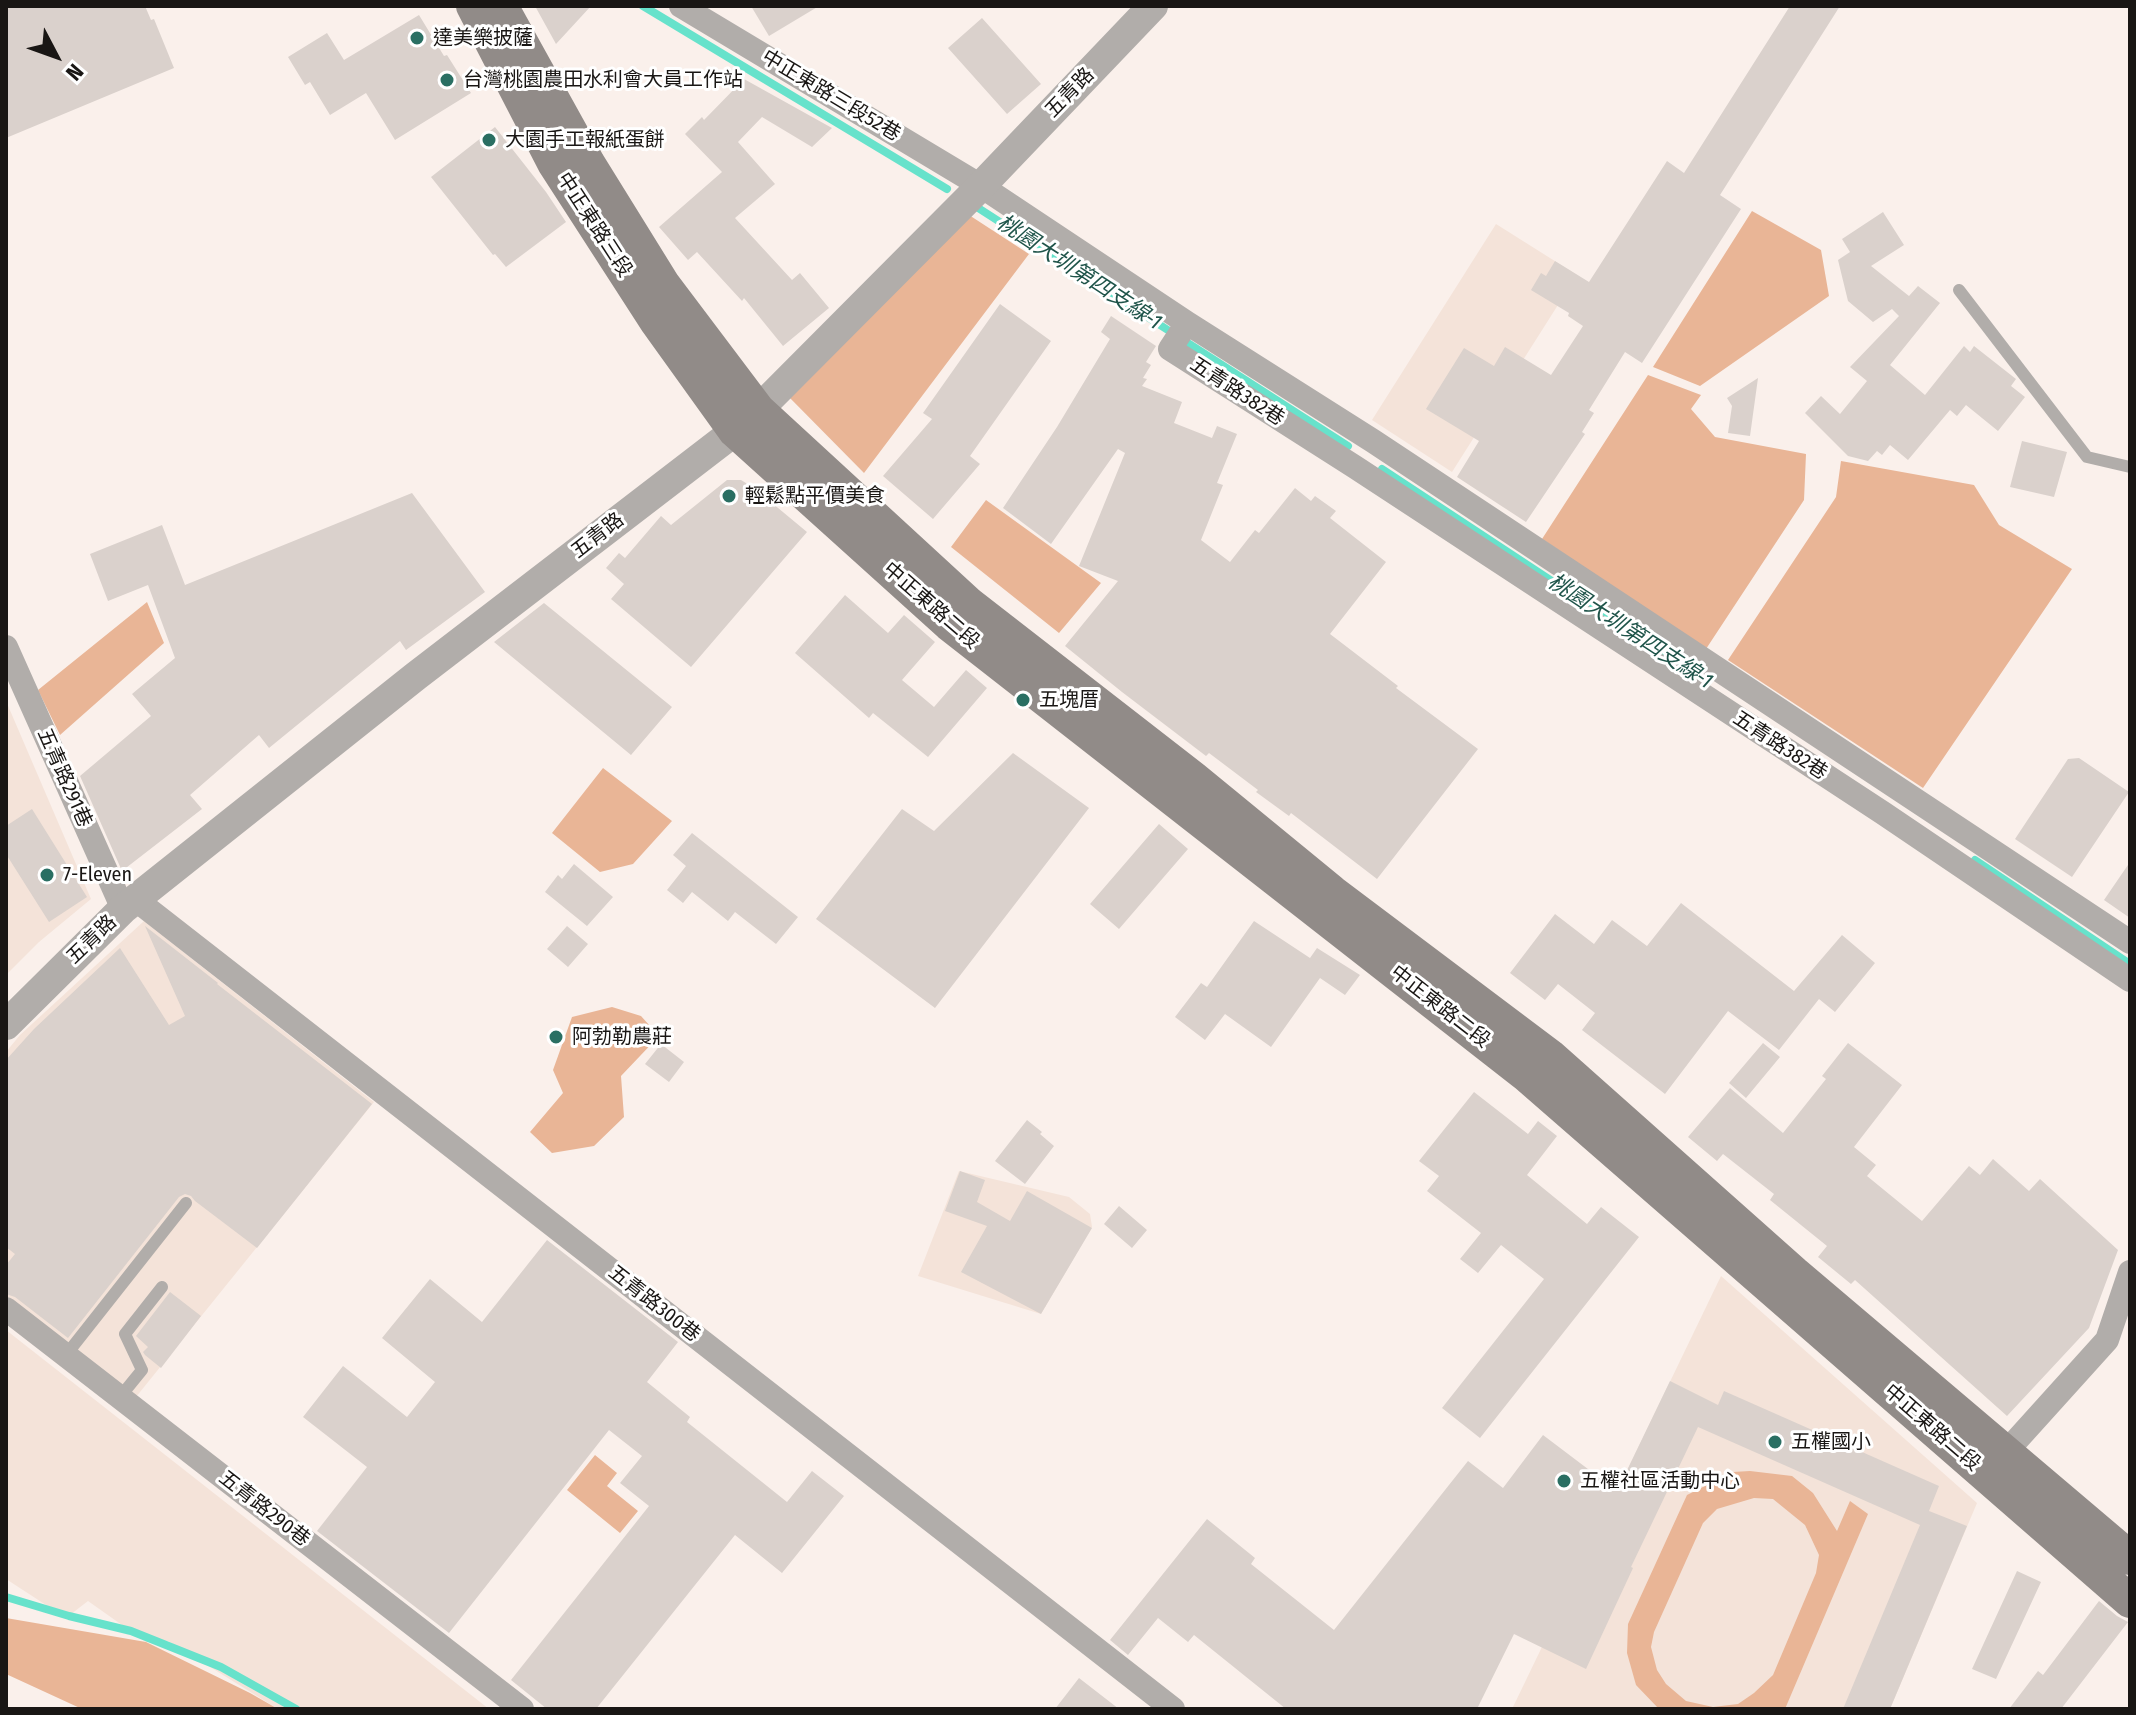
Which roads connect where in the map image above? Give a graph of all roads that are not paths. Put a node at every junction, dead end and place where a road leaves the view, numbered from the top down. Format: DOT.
graph roads {
  1 [pos="473,6"];
  2 [pos="501,6"];
  3 [pos="681,6"];
  4 [pos="1153,6"];
  5 [pos="981,186"];
  6 [pos="1959,290"];
  7 [pos="1187,323"];
  8 [pos="747,420"];
  9 [pos="1373,441"];
  10 [pos="1355,467"];
  11 [pos="2130,467"];
  12 [pos="6,647"];
  13 [pos="1899,788"];
  14 [pos="1883,813"];
  15 [pos="129,904"];
  16 [pos="2130,942"];
  17 [pos="2130,980"];
  18 [pos="6,1025"];
  19 [pos="186,1203"];
  20 [pos="2130,1272"];
  21 [pos="162,1287"];
  22 [pos="6,1309"];
  23 [pos="66,1355"];
  24 [pos="120,1397"];
  25 [pos="1994,1464"];
  26 [pos="2130,1558"];
  27 [pos="2130,1601"];
  28 [pos="522,1709"];
  29 [pos="1173,1709"];
  1 -- 8 [label="main road, 中正東路三段"];
  2 -- 8 [label="main road, 中正東路三段"];
  3 -- 5 [label="street, 中正東路三段52巷"];
  4 -- 5 [label="street, 五青路"];
  5 -- 7 [label="street, 五青路382巷"];
  5 -- 8 [label="street, 五青路"];
  6 -- 11 [label="lane"];
  7 -- 9 [label="street, 五青路382巷"];
  7 -- 10 [label="street, 五青路382巷"];
  8 -- 15 [label="street, 五青路"];
  8 -- 25 [label="main road, 中正東路二段"];
  9 -- 10 [label="lane"];
  9 -- 13 [label="street, 五青路382巷"];
  10 -- 14 [label="street, 五青路382巷"];
  12 -- 15 [label="street, 五青路291巷"];
  13 -- 14 [label="lane"];
  13 -- 16 [label="street, 五青路382巷"];
  14 -- 17 [label="street, 五青路382巷"];
  15 -- 18 [label="street, 五青路"];
  15 -- 29 [label="street, 五青路300巷"];
  19 -- 23 [label="lane"];
  20 -- 25 [label="street"];
  21 -- 24 [label="lane"];
  22 -- 23 [label="street, 五青路290巷"];
  23 -- 24 [label="street, 五青路290巷"];
  24 -- 28 [label="street, 五青路290巷"];
  25 -- 26 [label="main road, 中正東路二段"];
  25 -- 27 [label="main road, 中正東路二段"];
}
